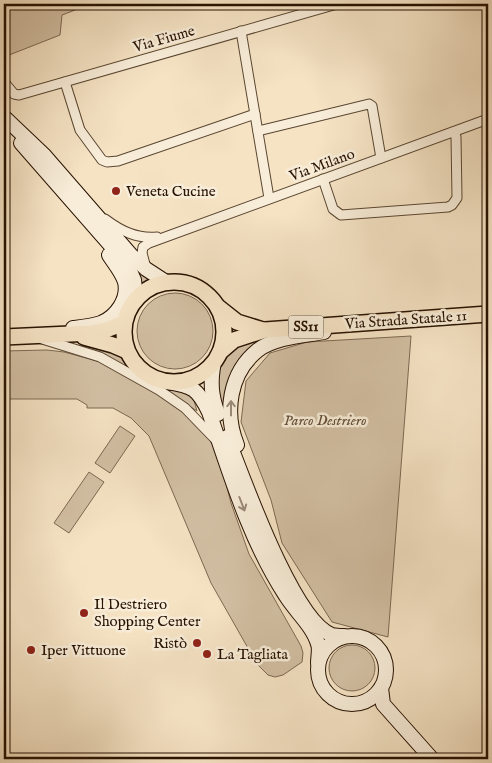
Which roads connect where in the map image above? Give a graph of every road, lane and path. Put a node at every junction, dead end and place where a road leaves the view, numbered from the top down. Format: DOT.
graph roads {
  1 [pos="337,4"];
  2 [pos="241,31"];
  3 [pos="4,82"];
  4 [pos="65,82"];
  5 [pos="255,114"];
  6 [pos="4,119"];
  7 [pos="488,119"];
  8 [pos="258,131"];
  9 [pos="454,132"];
  10 [pos="381,158"];
  11 [pos="323,179"];
  12 [pos="269,198"];
  13 [pos="88,213"];
  14 [pos="165,236"];
  15 [pos="146,269"];
  16 [pos="166,282"];
  17 [pos="136,298"];
  18 [pos="218,307"];
  19 [pos="488,314"];
  20 [pos="124,323"];
  21 [pos="347,324"];
  22 [pos="265,330"];
  23 [pos="70,335"];
  24 [pos="34,336"];
  25 [pos="8,337"];
  26 [pos="127,351"];
  27 [pos="217,358"];
  28 [pos="168,382"];
  29 [pos="220,443"];
  30 [pos="268,538"];
  31 [pos="344,636"];
  32 [pos="318,663"];
  33 [pos="382,688"];
  34 [pos="357,704"];
  35 [pos="419,759"];
  36 [pos="432,759"];
  1 -- 2 [label="street, Via Fiume"];
  2 -- 4 [label="street, Via Fiume"];
  2 -- 5 [label="street"];
  3 -- 4 [label="street, Via Fiume"];
  4 -- 5 [label="street"];
  5 -- 8 [label="street"];
  6 -- 13 [label="main road"];
  7 -- 9 [label="street, Via Milano"];
  8 -- 10 [label="street"];
  8 -- 12 [label="street"];
  9 -- 10 [label="street, Via Milano"];
  9 -- 11 [label="street"];
  10 -- 11 [label="street, Via Milano"];
  11 -- 12 [label="street, Via Milano"];
  12 -- 14 [label="street, Via Milano"];
  13 -- 14 [label="street"];
  13 -- 15 [label="main road"];
  13 -- 17 [label="main road"];
  13 -- 25 [label="main road"];
  14 -- 15 [label="street"];
  15 -- 16 [label="main road"];
  16 -- 17 [label="main road"];
  16 -- 18 [label="main road"];
  17 -- 20 [label="main road"];
  18 -- 22 [label="main road, Via Strada Statale 11"];
  18 -- 27 [label="main road"];
  19 -- 21 [label="main road, Via Strada Statale 11"];
  20 -- 23 [label="main road"];
  20 -- 26 [label="main road"];
  21 -- 22 [label="main road, Via Strada Statale 11 / SS11"];
  30 -- 21 [label="main road, one-way"];
  22 -- 27 [label="main road, Via Strada Statale 11"];
  23 -- 24 [label="main road"];
  23 -- 26 [label="main road"];
  24 -- 25 [label="main road"];
  24 -- 29 [label="street"];
  26 -- 28 [label="main road"];
  27 -- 28 [label="main road"];
  27 -- 30 [label="main road"];
  28 -- 29 [label="main road"];
  29 -- 32 [label="main road, one-way"];
  30 -- 31 [label="main road"];
  31 -- 32 [label="main road"];
  31 -- 33 [label="main road"];
  32 -- 34 [label="main road"];
  33 -- 34 [label="main road"];
  33 -- 36 [label="main road"];
  34 -- 35 [label="main road"];
}
